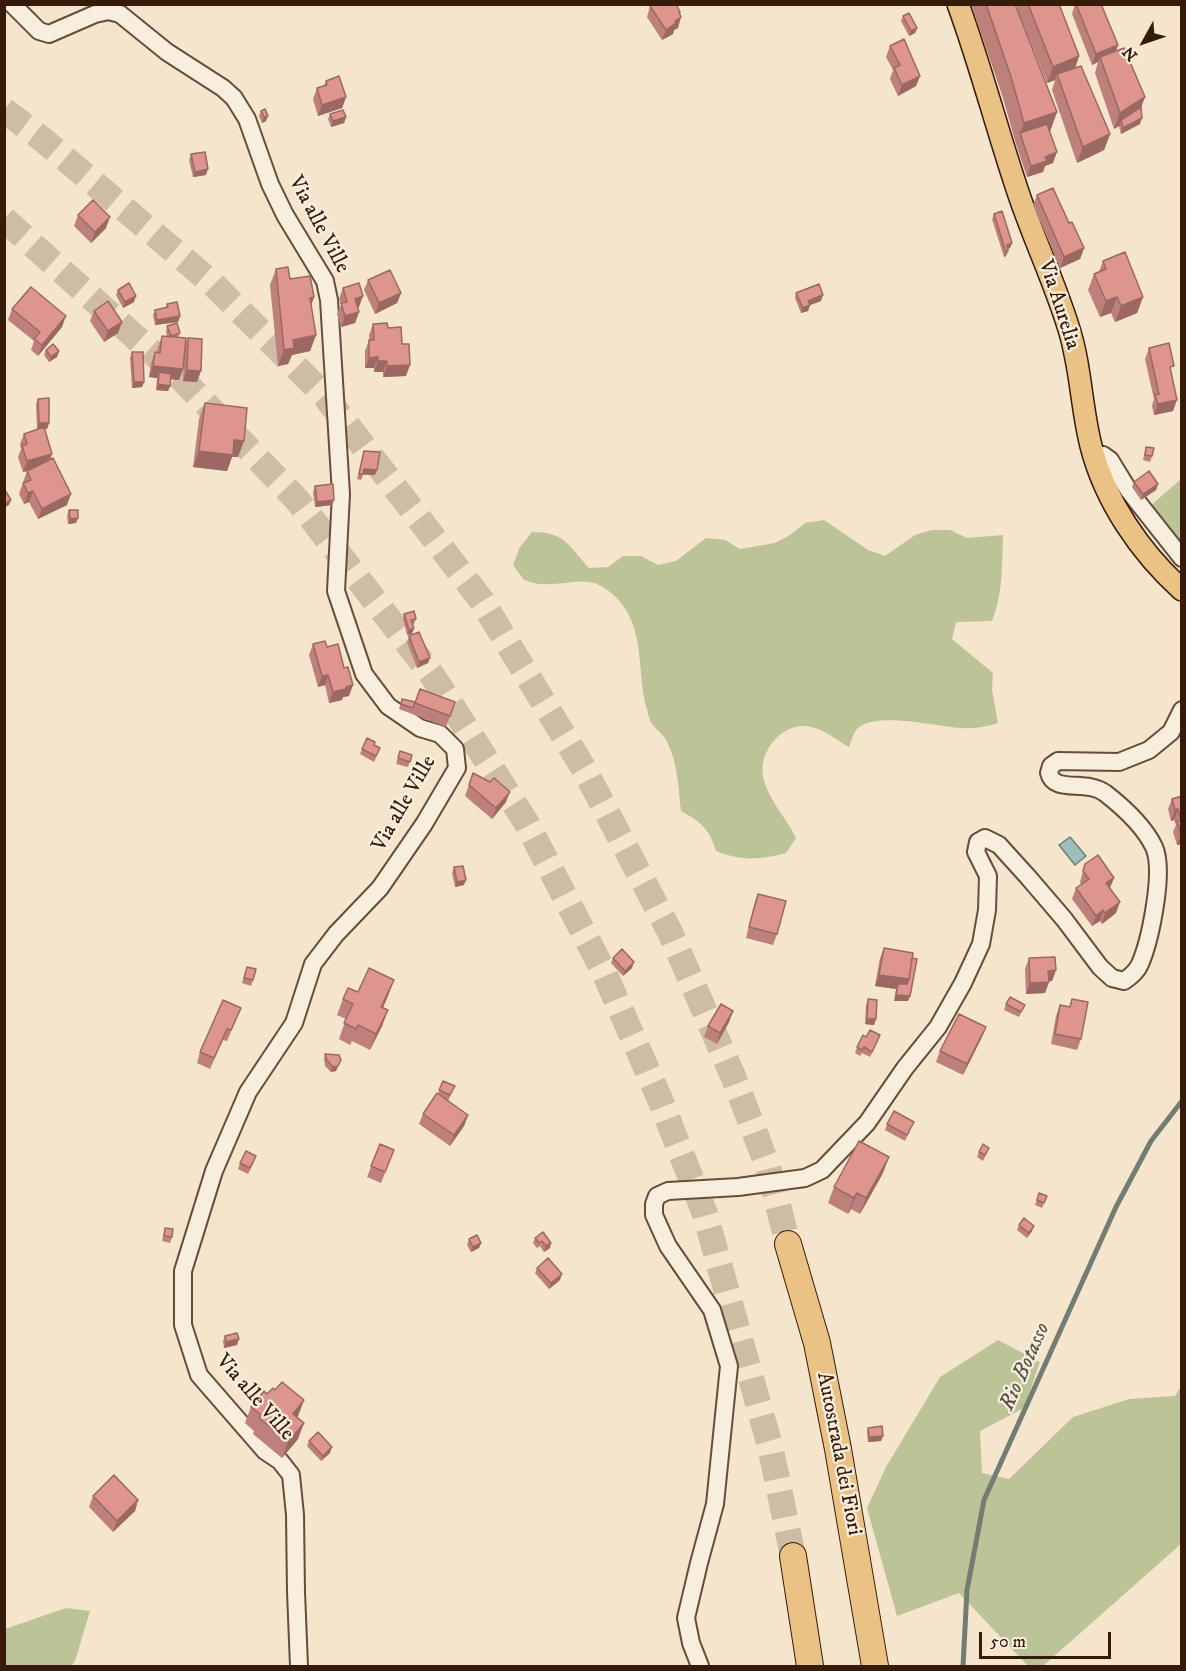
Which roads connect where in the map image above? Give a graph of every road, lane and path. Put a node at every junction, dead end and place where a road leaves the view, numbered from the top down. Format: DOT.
graph roads {
  1 [pos="12,4"];
  2 [pos="958,4"];
  3 [pos="1094,456"];
  4 [pos="1182,558"];
  5 [pos="1182,590"];
  6 [pos="1182,710"];
  7 [pos="788,1244"];
  8 [pos="793,1556"];
  9 [pos="299,1666"];
  10 [pos="700,1666"];
  11 [pos="810,1666"];
  12 [pos="875,1666"];
  1 -- 9 [label="street, Via alle Ville"];
  2 -- 3 [label="main road, Via Aurelia"];
  3 -- 4 [label="street"];
  3 -- 5 [label="main road, Via Aurelia"];
  6 -- 10 [label="street"];
  7 -- 12 [label="highway, Autostrada dei Fiori"];
  8 -- 11 [label="highway"];
}
